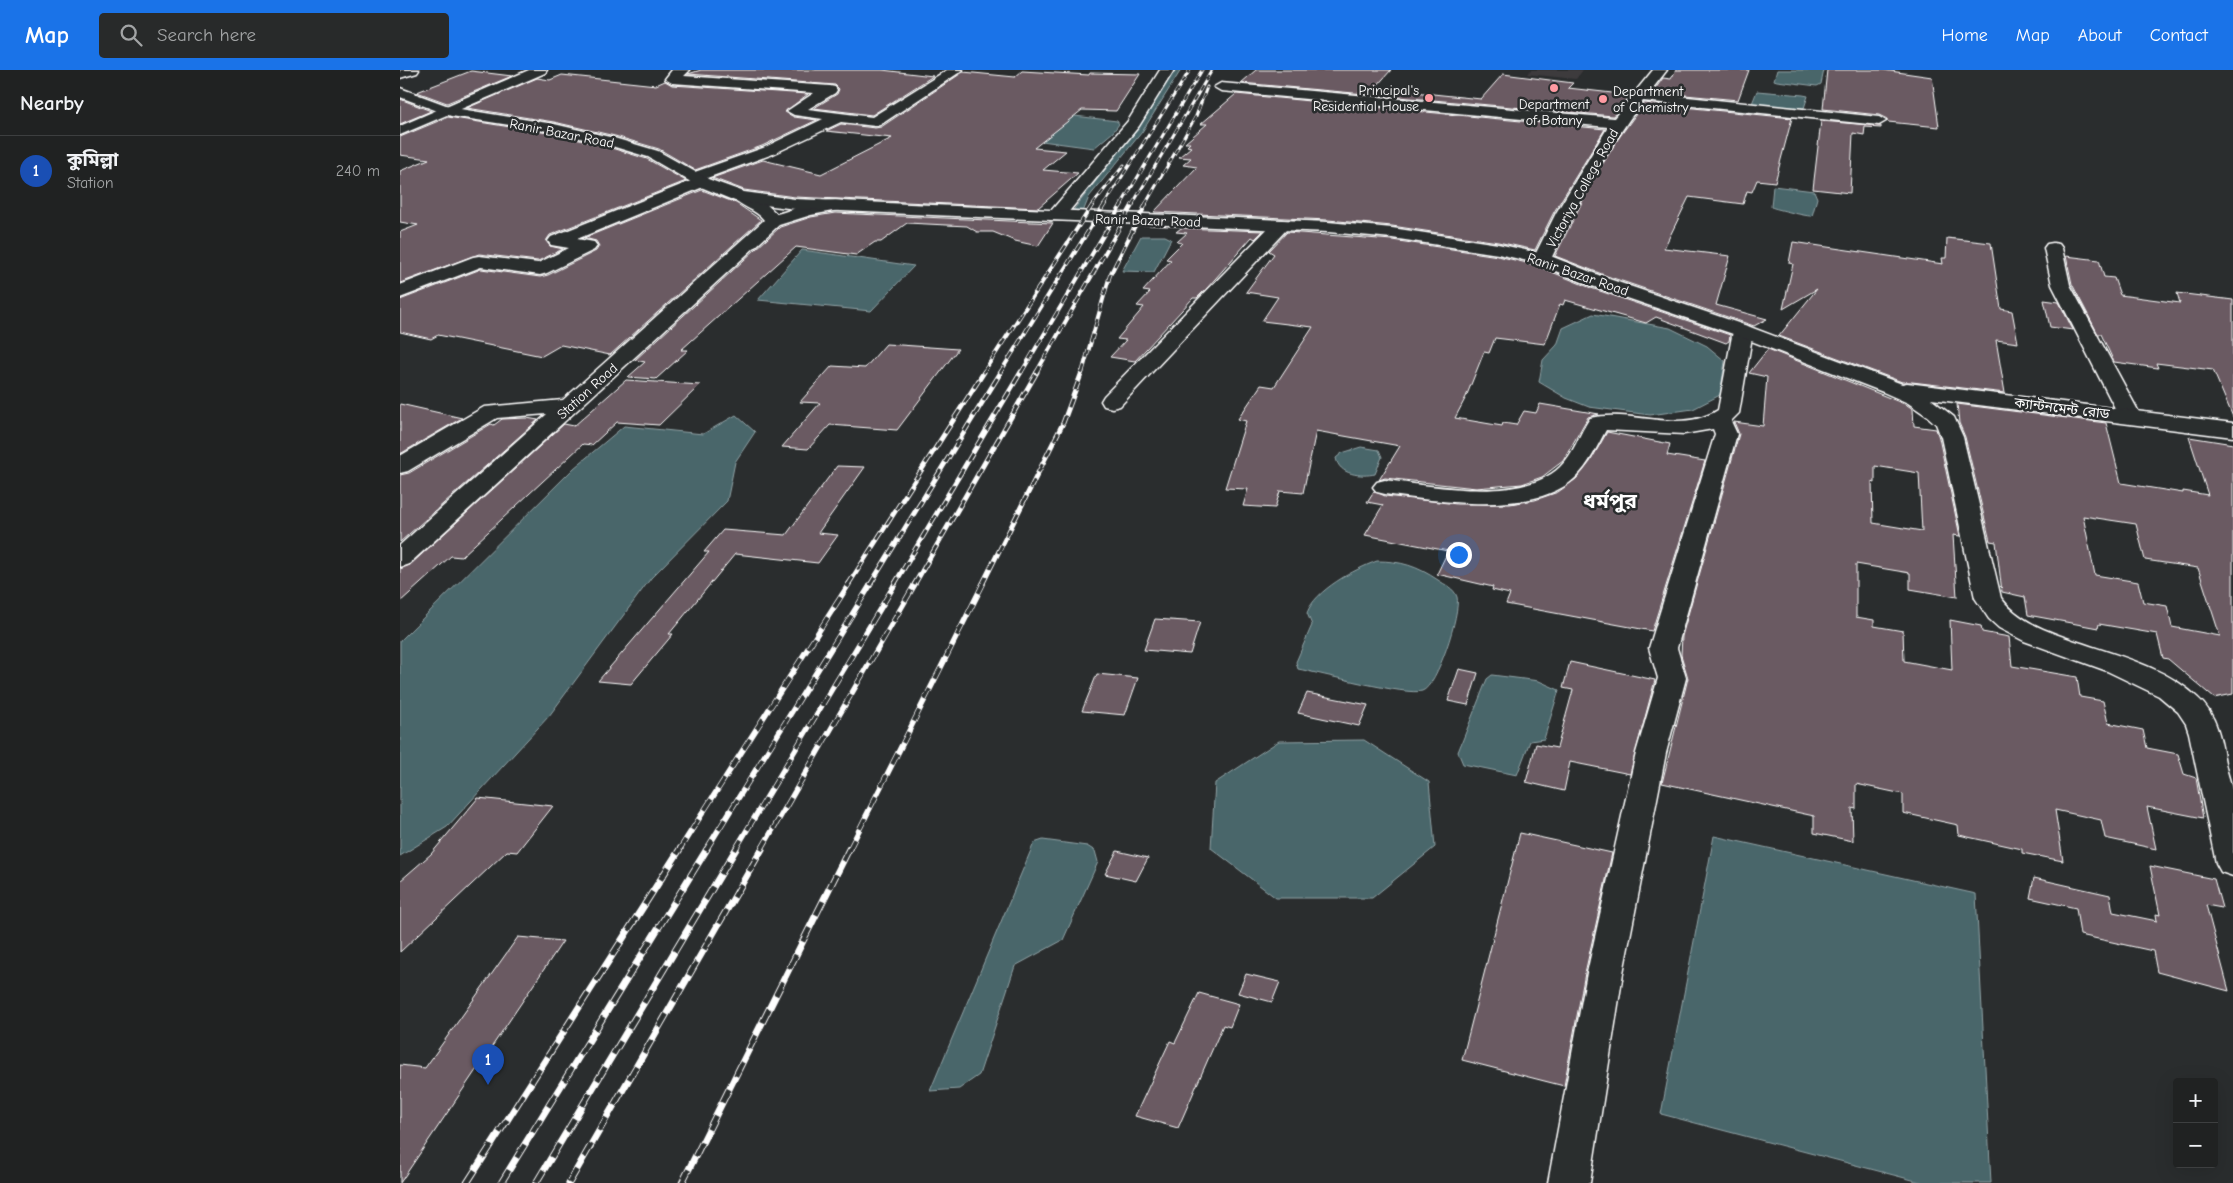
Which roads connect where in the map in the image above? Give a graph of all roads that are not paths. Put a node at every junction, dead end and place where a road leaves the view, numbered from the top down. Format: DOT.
graph roads {
  1 [pos="412,70"];
  2 [pos="540,70"];
  3 [pos="679,70"];
  4 [pos="956,70"];
  5 [pos="1167,70"];
  6 [pos="1660,70"];
  7 [pos="400,74"];
  8 [pos="1221,87"];
  9 [pos="400,92"];
  10 [pos="1640,96"];
  11 [pos="448,110"];
  12 [pos="839,117"];
  13 [pos="1879,121"];
  14 [pos="1618,123"];
  15 [pos="400,132"];
  16 [pos="698,180"];
  17 [pos="741,197"];
  18 [pos="838,206"];
  19 [pos="1056,216"];
  20 [pos="772,221"];
  21 [pos="1281,225"];
  22 [pos="2054,248"];
  23 [pos="1542,259"];
  24 [pos="400,292"];
  25 [pos="1743,331"];
  26 [pos="1890,387"];
  27 [pos="1112,401"];
  28 [pos="570,406"];
  29 [pos="2130,416"];
  30 [pos="1720,420"];
  31 [pos="2233,430"];
  32 [pos="400,466"];
  33 [pos="1385,487"];
  34 [pos="400,559"];
  35 [pos="2233,863"];
  36 [pos="1569,1183"];
  1 -- 7 [label="street"];
  2 -- 11 [label="street"];
  3 -- 12 [label="street"];
  4 -- 12 [label="street"];
  5 -- 19 [label="street"];
  6 -- 10 [label="street, Victoriya College Road"];
  8 -- 14 [label="street"];
  9 -- 11 [label="street, Ranir Bazar Road"];
  10 -- 13 [label="street"];
  10 -- 14 [label="street, Victoriya College Road"];
  11 -- 15 [label="street"];
  11 -- 16 [label="street, Ranir Bazar Road"];
  12 -- 16 [label="street"];
  14 -- 23 [label="street, Victoriya College Road"];
  16 -- 17 [label="street, Ranir Bazar Road"];
  16 -- 24 [label="street"];
  17 -- 18 [label="street, Ranir Bazar Road"];
  17 -- 20 [label="street"];
  18 -- 19 [label="street, Ranir Bazar Road"];
  18 -- 20 [label="street, Station Road"];
  19 -- 21 [label="street, Ranir Bazar Road"];
  20 -- 28 [label="street, Station Road"];
  21 -- 23 [label="street, Ranir Bazar Road"];
  21 -- 27 [label="street"];
  22 -- 29 [label="street"];
  23 -- 25 [label="street, Ranir Bazar Road"];
  25 -- 26 [label="street, Ranir Bazar Road"];
  25 -- 30 [label="street"];
  26 -- 29 [label="street, ক্যান্টনমেন্ট রোড"];
  26 -- 35 [label="street"];
  28 -- 32 [label="street"];
  28 -- 34 [label="street, Station Road"];
  29 -- 31 [label="street, ক্যান্টনমেন্ট রোড"];
  30 -- 33 [label="street"];
  30 -- 36 [label="street"];
}
